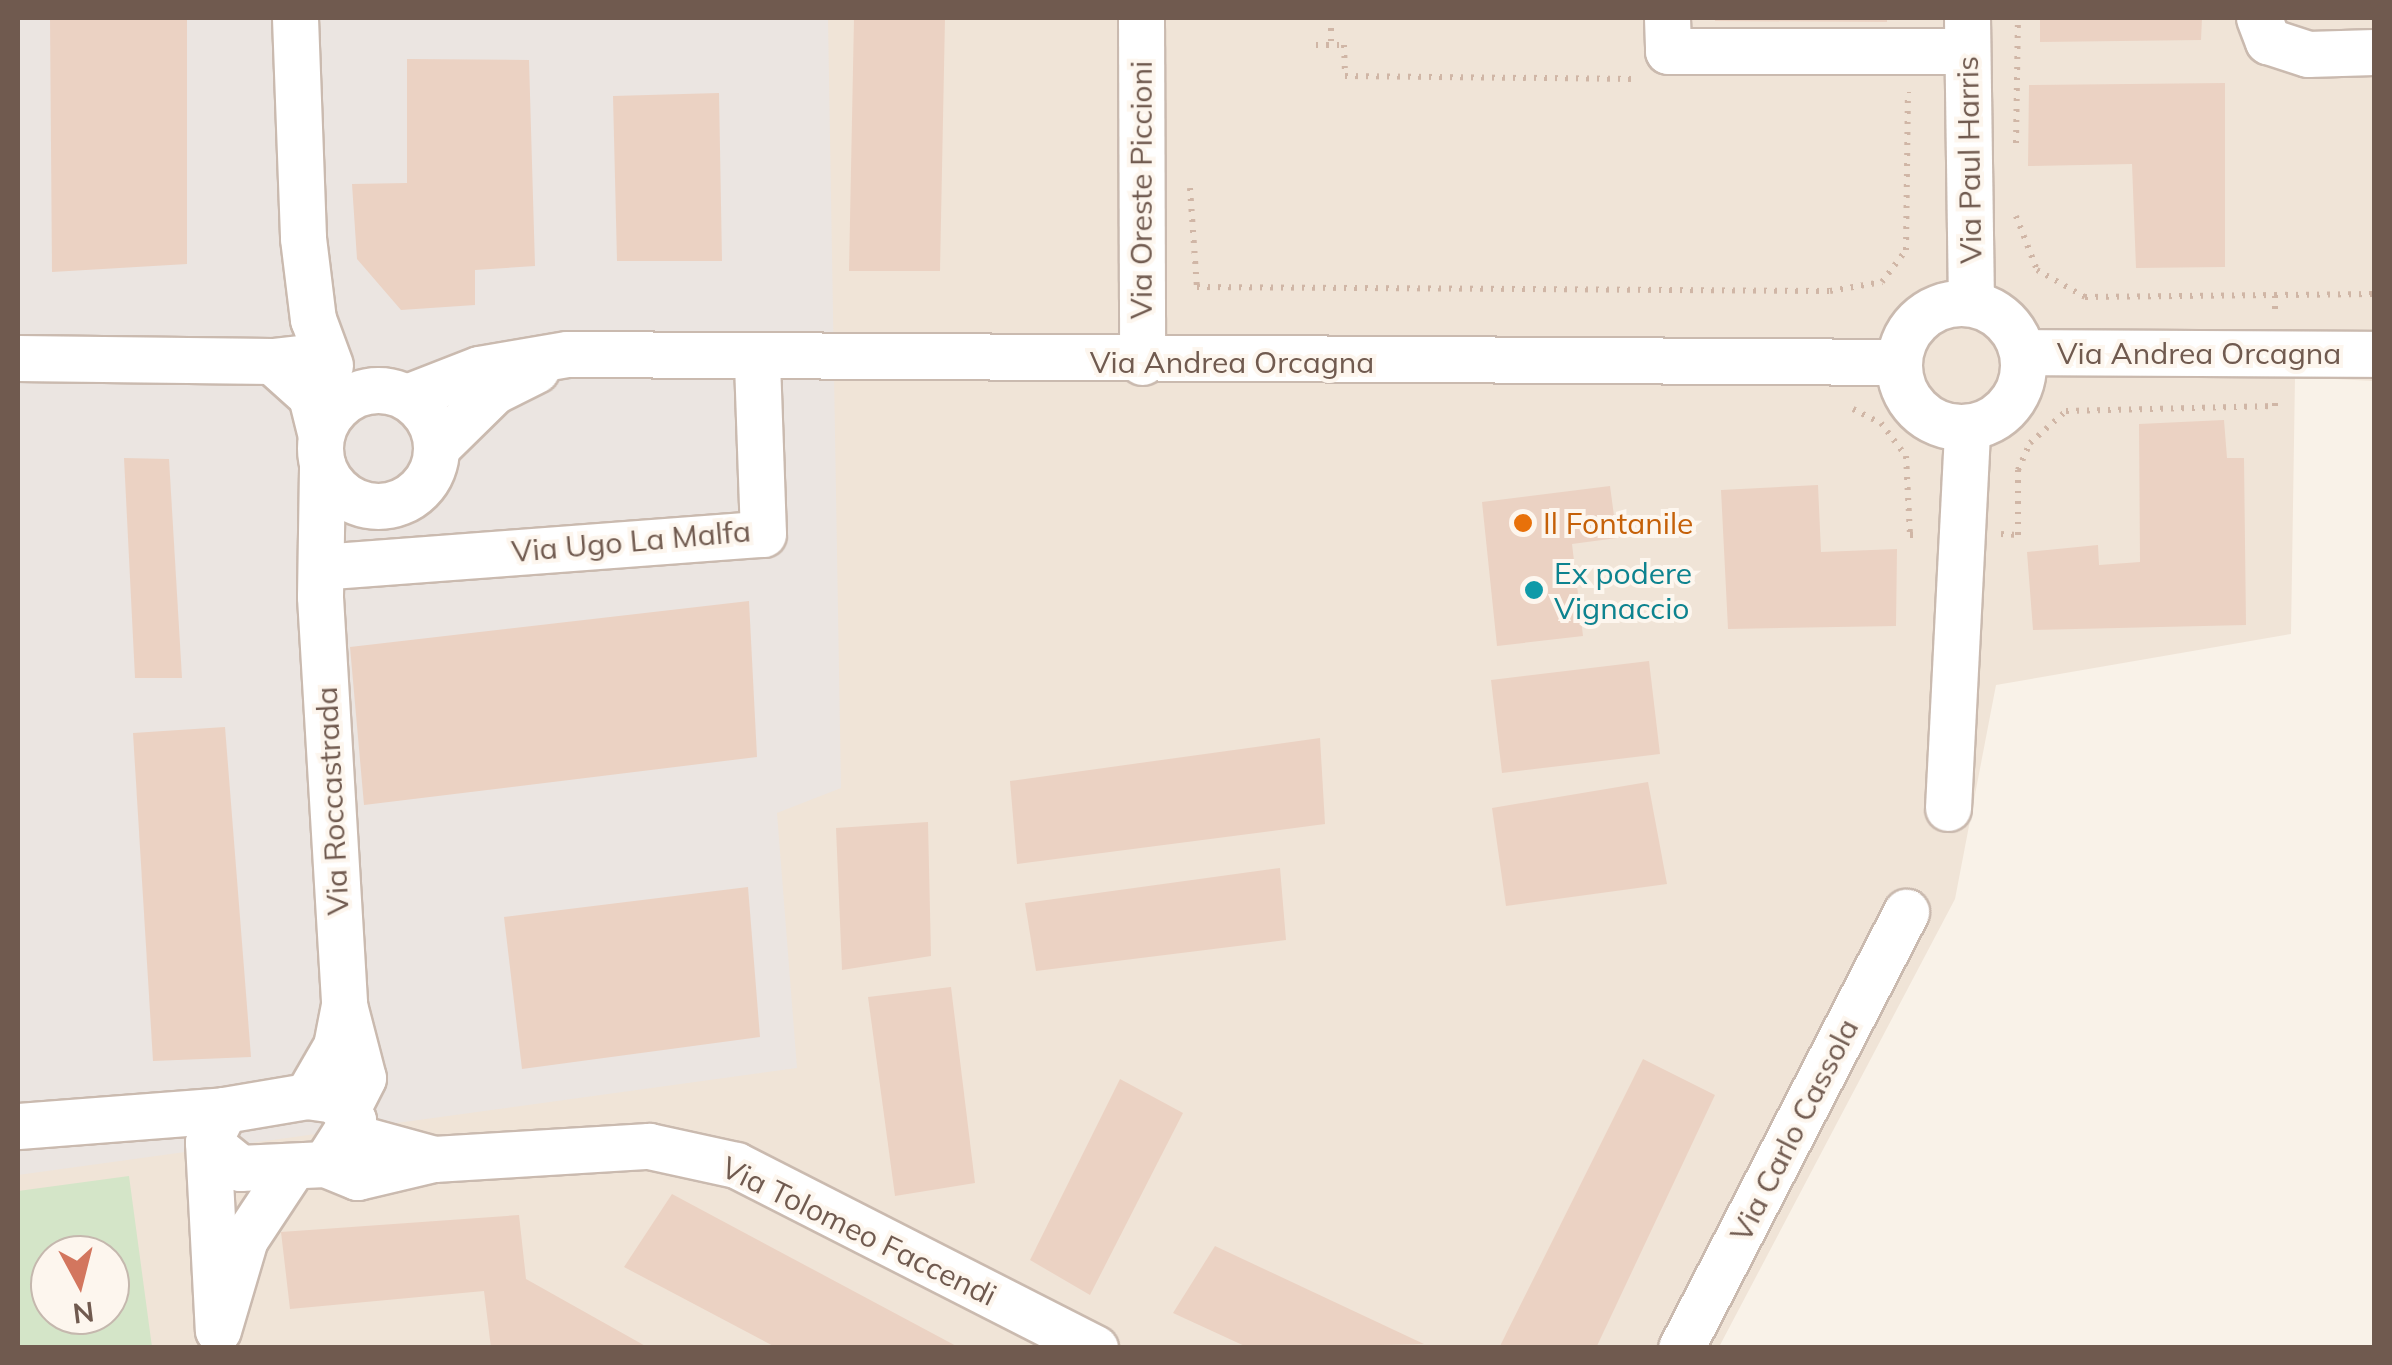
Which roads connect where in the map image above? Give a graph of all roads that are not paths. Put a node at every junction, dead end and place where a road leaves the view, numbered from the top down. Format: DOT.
graph roads {
  1 [pos="295,18"];
  2 [pos="1140,18"];
  3 [pos="1667,18"];
  4 [pos="2259,18"];
  5 [pos="1967,34"];
  6 [pos="2374,52"];
  7 [pos="1971,304"];
  8 [pos="2023,352"];
  9 [pos="567,354"];
  10 [pos="2374,354"];
  11 [pos="18,358"];
  12 [pos="272,360"];
  13 [pos="757,362"];
  14 [pos="1142,362"];
  15 [pos="1898,362"];
  16 [pos="330,365"];
  17 [pos="392,394"];
  18 [pos="1967,428"];
  19 [pos="436,448"];
  20 [pos="322,450"];
  21 [pos="388,505"];
  22 [pos="326,581"];
  23 [pos="1948,808"];
  24 [pos="1906,912"];
  25 [pos="18,1126"];
  26 [pos="216,1126"];
  27 [pos="324,1135"];
  28 [pos="220,1338"];
  29 [pos="1095,1348"];
  30 [pos="1681,1348"];
  1 -- 16 [label="street"];
  2 -- 14 [label="street, Via Oreste Piccioni"];
  3 -- 5 [label="street"];
  4 -- 6 [label="street"];
  5 -- 7 [label="street, Via Paul Harris"];
  7 -- 8 [label="street"];
  7 -- 15 [label="street"];
  8 -- 10 [label="street, Via Andrea Orcagna"];
  8 -- 18 [label="street"];
  9 -- 13 [label="street, Via Andrea Orcagna"];
  9 -- 17 [label="street, Via Andrea Orcagna"];
  9 -- 19 [label="street, Via Andrea Orcagna"];
  11 -- 12 [label="street"];
  12 -- 16 [label="street"];
  12 -- 20 [label="street"];
  13 -- 14 [label="street, Via Andrea Orcagna"];
  13 -- 22 [label="street, Via Ugo La Malfa"];
  14 -- 15 [label="street, Via Andrea Orcagna"];
  15 -- 18 [label="street"];
  16 -- 17 [label="street"];
  17 -- 19 [label="street"];
  17 -- 20 [label="street, Via Andrea Orcagna"];
  18 -- 23 [label="street"];
  19 -- 21 [label="street, Via Andrea Orcagna"];
  20 -- 21 [label="street"];
  20 -- 22 [label="street, Via Roccastrada"];
  21 -- 22 [label="street"];
  22 -- 27 [label="street, Via Roccastrada"];
  24 -- 30 [label="street, Via Carlo Cassola"];
  25 -- 26 [label="street"];
  26 -- 27 [label="street"];
  26 -- 27 [label="street"];
  26 -- 28 [label="street"];
  27 -- 28 [label="street, Via Roccastrada"];
  27 -- 29 [label="street, Via Tolomeo Faccendi"];
}
